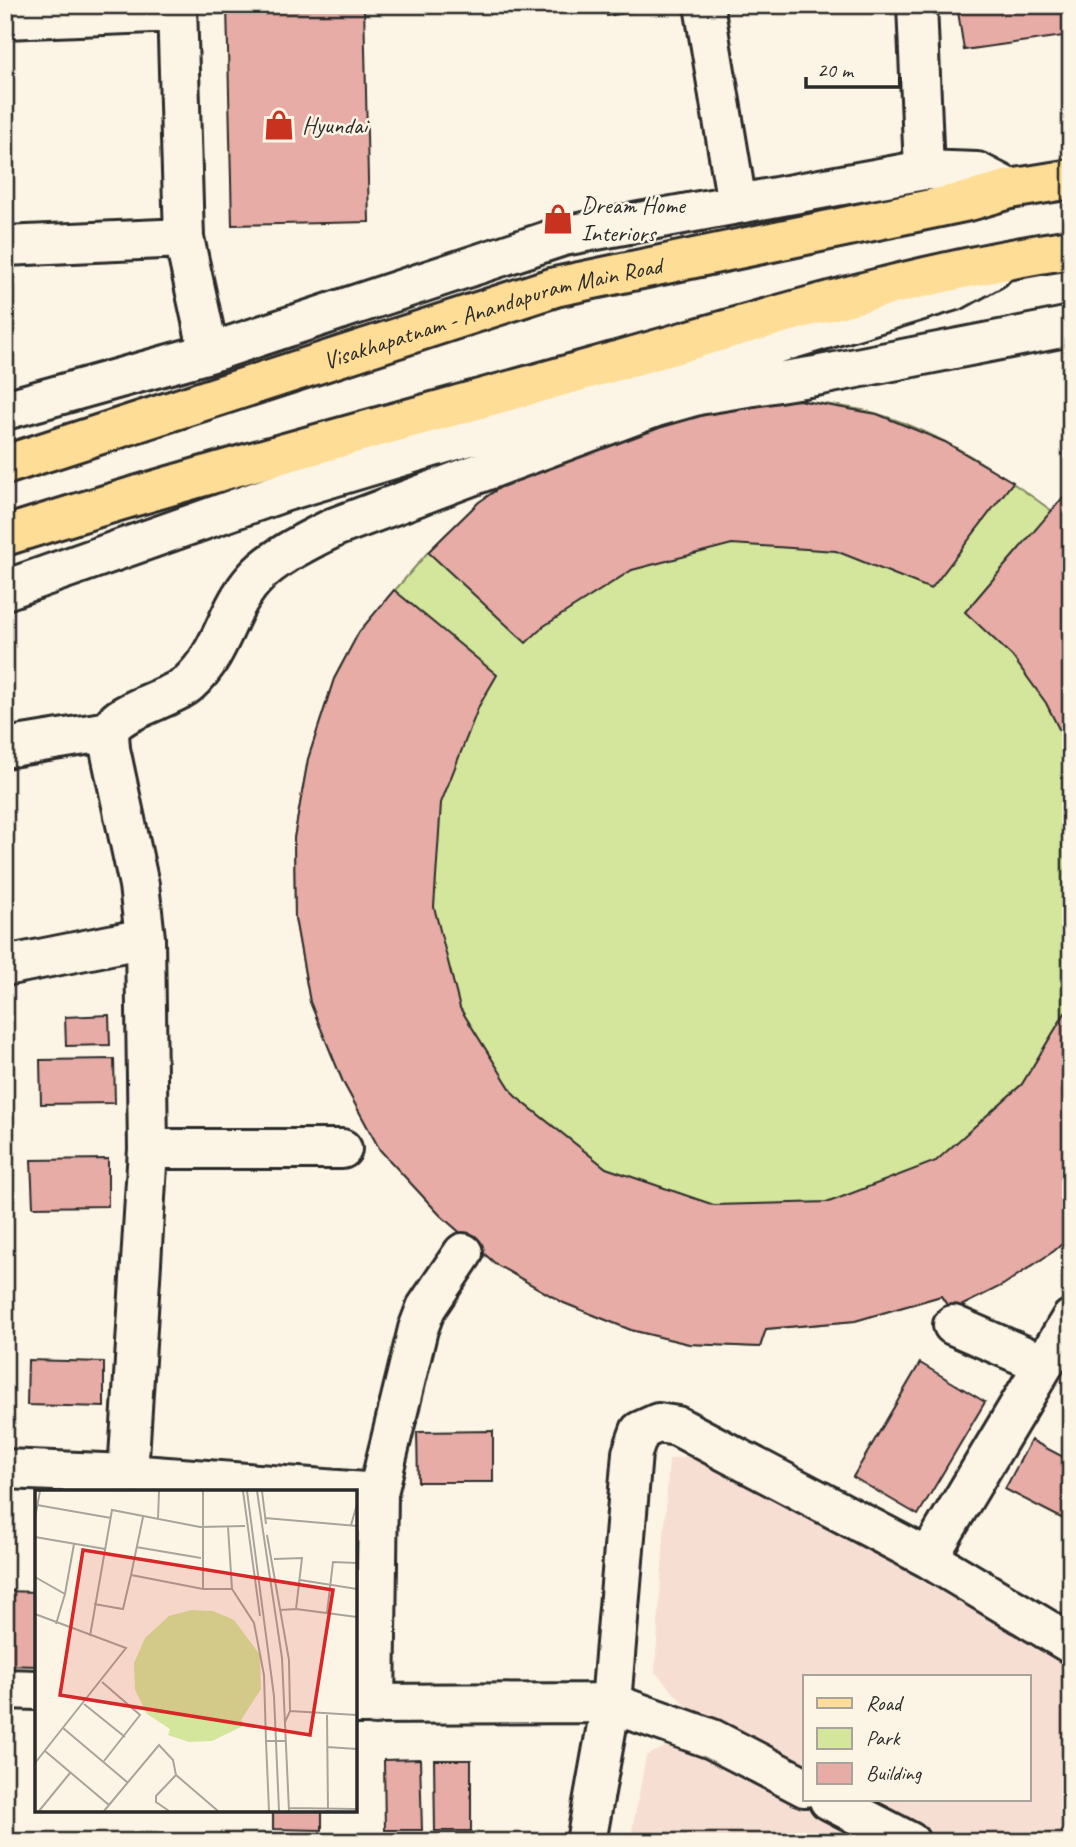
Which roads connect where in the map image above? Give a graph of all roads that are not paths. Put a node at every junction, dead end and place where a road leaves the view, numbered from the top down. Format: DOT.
graph roads {
  1 [pos="704,5"];
  2 [pos="917,5"];
  3 [pos="177,8"];
  4 [pos="5,19"];
  5 [pos="924,170"];
  6 [pos="1071,179"];
  7 [pos="1010,189"];
  8 [pos="737,204"];
  9 [pos="184,238"];
  10 [pos="5,246"];
  11 [pos="1071,250"];
  12 [pos="1021,257"];
  13 [pos="1071,326"];
  14 [pos="209,353"];
  15 [pos="5,410"];
  16 [pos="5,466"];
  17 [pos="283,492"];
  18 [pos="5,536"];
  19 [pos="294,548"];
  20 [pos="5,590"];
  21 [pos="109,731"];
  22 [pos="5,748"];
  23 [pos="145,938"];
  24 [pos="5,966"];
  25 [pos="148,1149"];
  26 [pos="342,1149"];
  27 [pos="463,1253"];
  28 [pos="1071,1319"];
  29 [pos="953,1325"];
  30 [pos="1043,1364"];
  31 [pos="5,1469"];
  32 [pos="128,1474"];
  33 [pos="339,1490"];
  34 [pos="357,1491"];
  35 [pos="378,1493"];
  36 [pos="928,1558"];
  37 [pos="1071,1644"];
  38 [pos="5,1689"];
  39 [pos="35,1690"];
  40 [pos="611,1703"];
  41 [pos="365,1704"];
  42 [pos="803,1786"];
  43 [pos="831,1801"];
  44 [pos="586,1842"];
  45 [pos="910,1842"];
  1 -- 8 [label="street"];
  2 -- 5 [label="street"];
  3 -- 4 [label="street"];
  3 -- 9 [label="street"];
  5 -- 7 [label="street"];
  5 -- 8 [label="street"];
  6 -- 7 [label="main road, Visakhapatnam - Anandapuram Main Road"];
  7 -- 16 [label="main road, Visakhapatnam - Anandapuram Main Road"];
  8 -- 14 [label="street"];
  9 -- 10 [label="street"];
  9 -- 14 [label="street"];
  11 -- 12 [label="main road"];
  12 -- 17 [label="street"];
  12 -- 18 [label="main road"];
  13 -- 19 [label="street"];
  14 -- 15 [label="street"];
  17 -- 19 [label="street"];
  17 -- 20 [label="street"];
  19 -- 21 [label="street"];
  21 -- 22 [label="street"];
  21 -- 23 [label="street"];
  23 -- 24 [label="street"];
  23 -- 25 [label="street"];
  25 -- 26 [label="street"];
  25 -- 32 [label="street"];
  27 -- 35 [label="street"];
  28 -- 30 [label="street"];
  29 -- 30 [label="street"];
  30 -- 36 [label="street"];
  31 -- 32 [label="street"];
  32 -- 33 [label="street"];
  34 -- 35 [label="street"];
  35 -- 41 [label="street"];
  36 -- 37 [label="street"];
  36 -- 40 [label="street"];
  38 -- 39 [label="street"];
  40 -- 41 [label="street"];
  40 -- 42 [label="street"];
  40 -- 44 [label="street"];
  43 -- 45 [label="street"];
}
